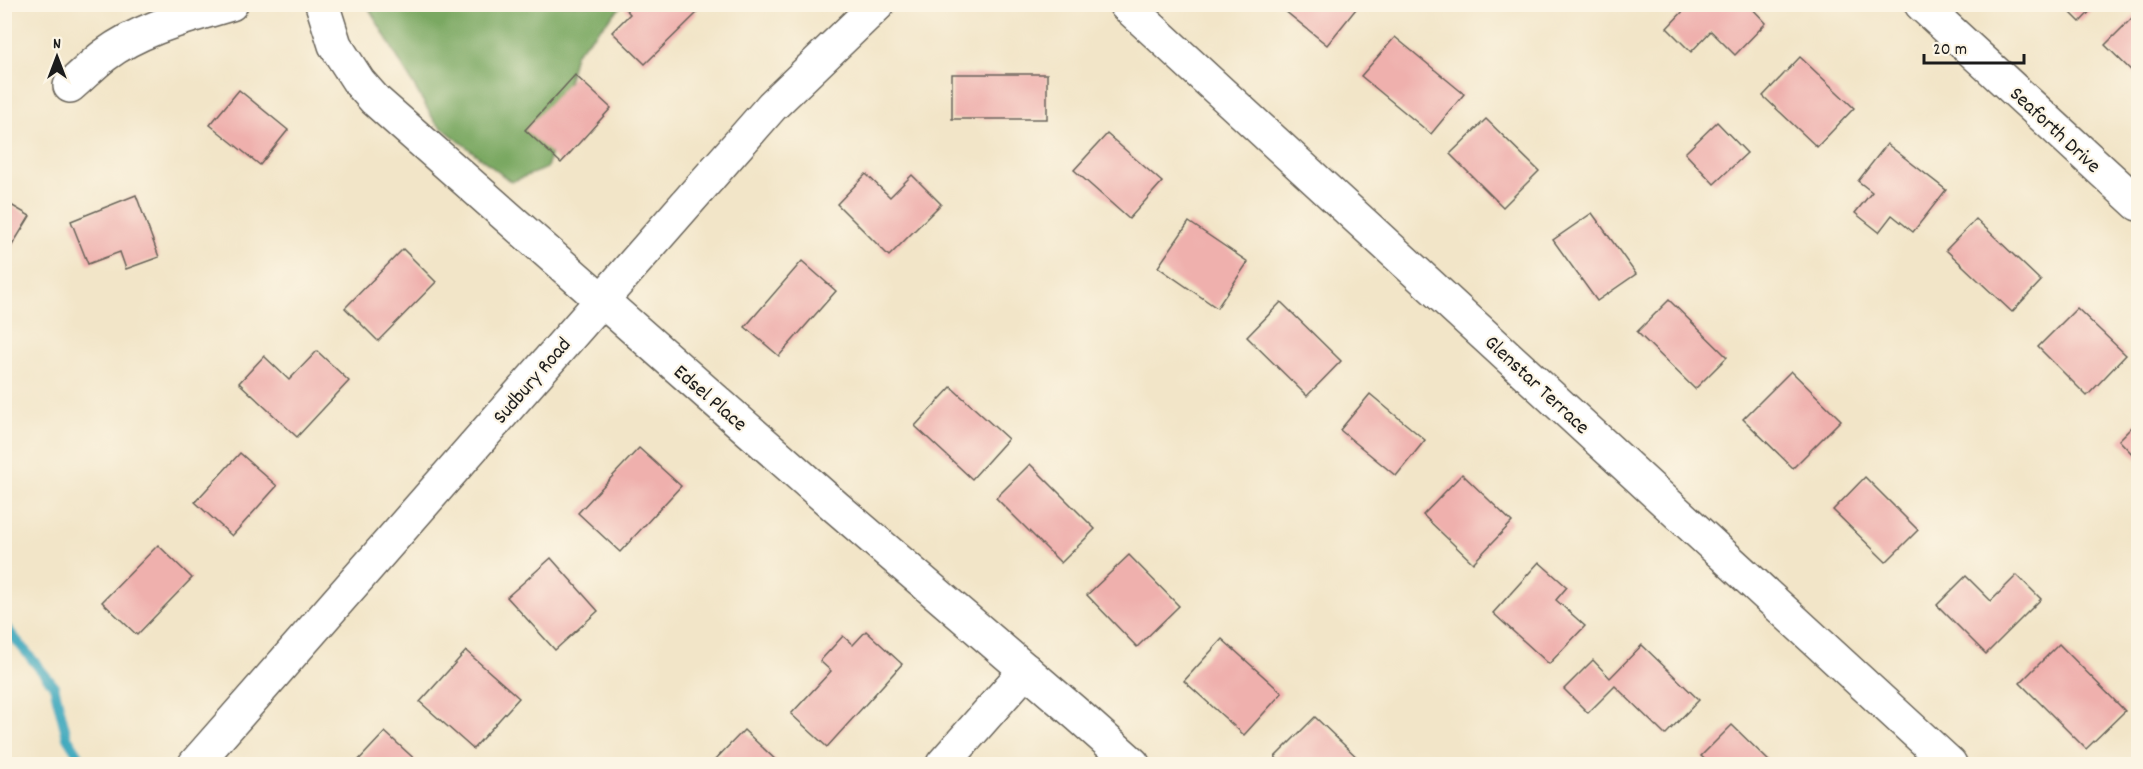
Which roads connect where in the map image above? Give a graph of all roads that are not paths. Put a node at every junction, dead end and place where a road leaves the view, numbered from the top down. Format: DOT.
graph roads {
  1 [pos="231,4"];
  2 [pos="322,4"];
  3 [pos="878,4"];
  4 [pos="1125,4"];
  5 [pos="1921,4"];
  6 [pos="70,86"];
  7 [pos="2139,204"];
  8 [pos="601,300"];
  9 [pos="1026,670"];
  10 [pos="195,765"];
  11 [pos="943,765"];
  12 [pos="1133,765"];
  13 [pos="1950,765"];
  1 -- 6 [label="street"];
  2 -- 8 [label="street, Edsel Place"];
  3 -- 8 [label="street, Sudbury Road"];
  4 -- 13 [label="street, Glenstar Terrace"];
  5 -- 7 [label="street, Seaforth Drive"];
  8 -- 9 [label="street, Edsel Place"];
  8 -- 10 [label="street, Sudbury Road"];
  9 -- 11 [label="street"];
  9 -- 12 [label="street, Edsel Place"];
}
